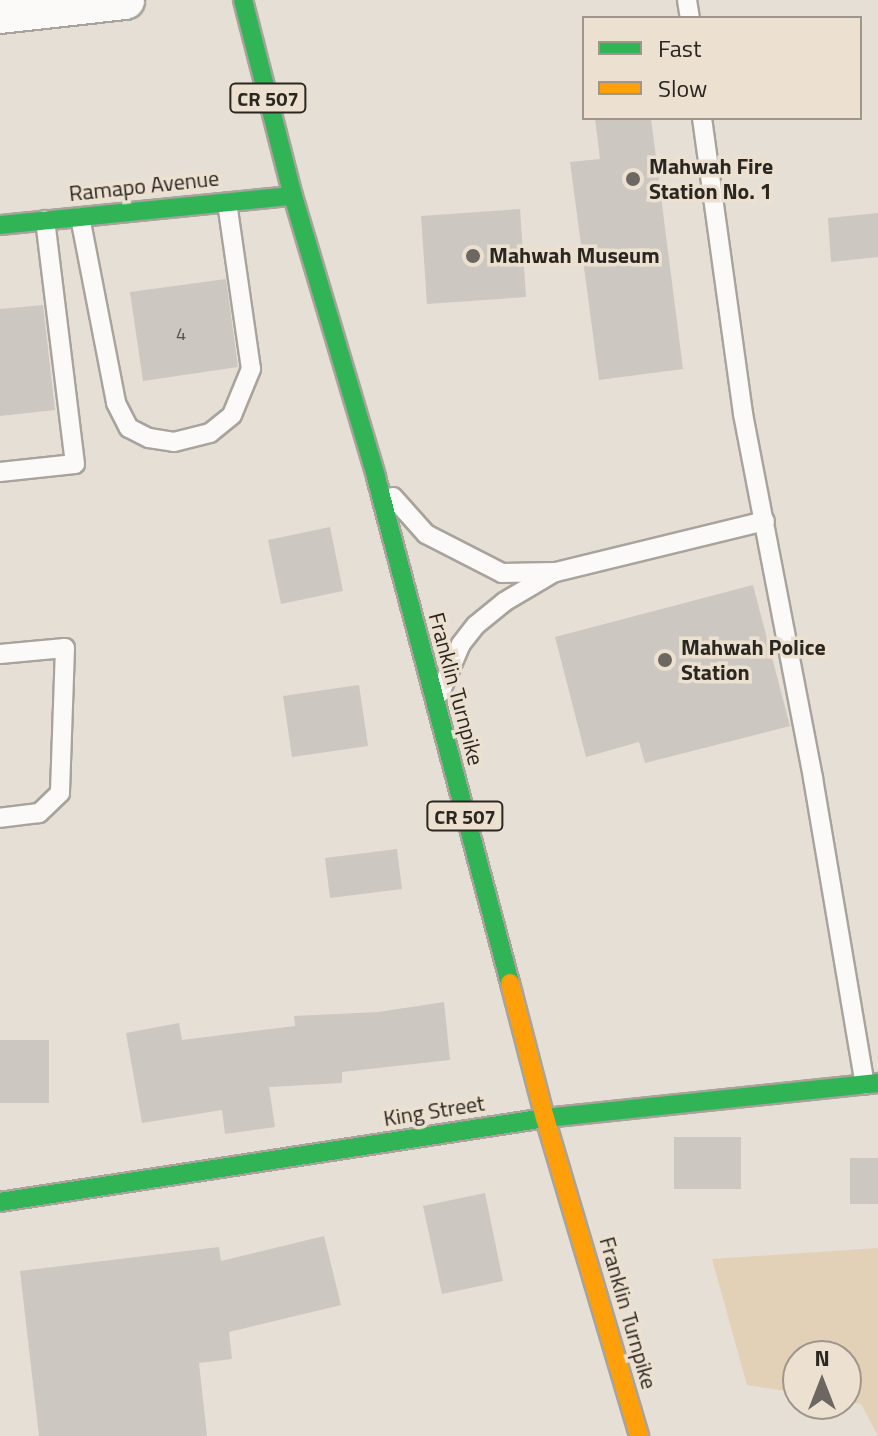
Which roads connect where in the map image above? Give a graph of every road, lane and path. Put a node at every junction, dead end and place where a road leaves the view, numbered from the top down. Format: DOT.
graph roads {
  1 [pos="125,0"];
  2 [pos="243,0"];
  3 [pos="0,14"];
  4 [pos="702,120"];
  5 [pos="293,196"];
  6 [pos="227,202"];
  7 [pos="80,217"];
  8 [pos="45,220"];
  9 [pos="0,225"];
  10 [pos="0,472"];
  11 [pos="376,477"];
  12 [pos="765,521"];
  13 [pos="556,572"];
  14 [pos="0,654"];
  15 [pos="435,703"];
  16 [pos="0,818"];
  17 [pos="872,1084"];
  18 [pos="545,1118"];
  19 [pos="0,1202"];
  20 [pos="639,1436"];
  1 -- 3 [label="street"];
  2 -- 5 [label="main road, Franklin Turnpike / CR 507"];
  4 -- 12 [label="lane"];
  5 -- 6 [label="main road, Ramapo Avenue"];
  5 -- 11 [label="main road, Franklin Turnpike / CR 507"];
  6 -- 7 [label="main road, Ramapo Avenue"];
  6 -- 7 [label="lane"];
  7 -- 8 [label="main road, Ramapo Avenue"];
  8 -- 9 [label="main road, Ramapo Avenue"];
  8 -- 10 [label="lane"];
  11 -- 13 [label="lane"];
  11 -- 15 [label="main road, Franklin Turnpike / CR 507"];
  12 -- 13 [label="lane"];
  12 -- 17 [label="lane"];
  13 -- 15 [label="lane"];
  14 -- 16 [label="lane"];
  15 -- 18 [label="main road, Franklin Turnpike / CR 507"];
  17 -- 18 [label="main road, King Street"];
  18 -- 19 [label="main road, King Street"];
  18 -- 20 [label="main road, Franklin Turnpike / CR 507"];
}
